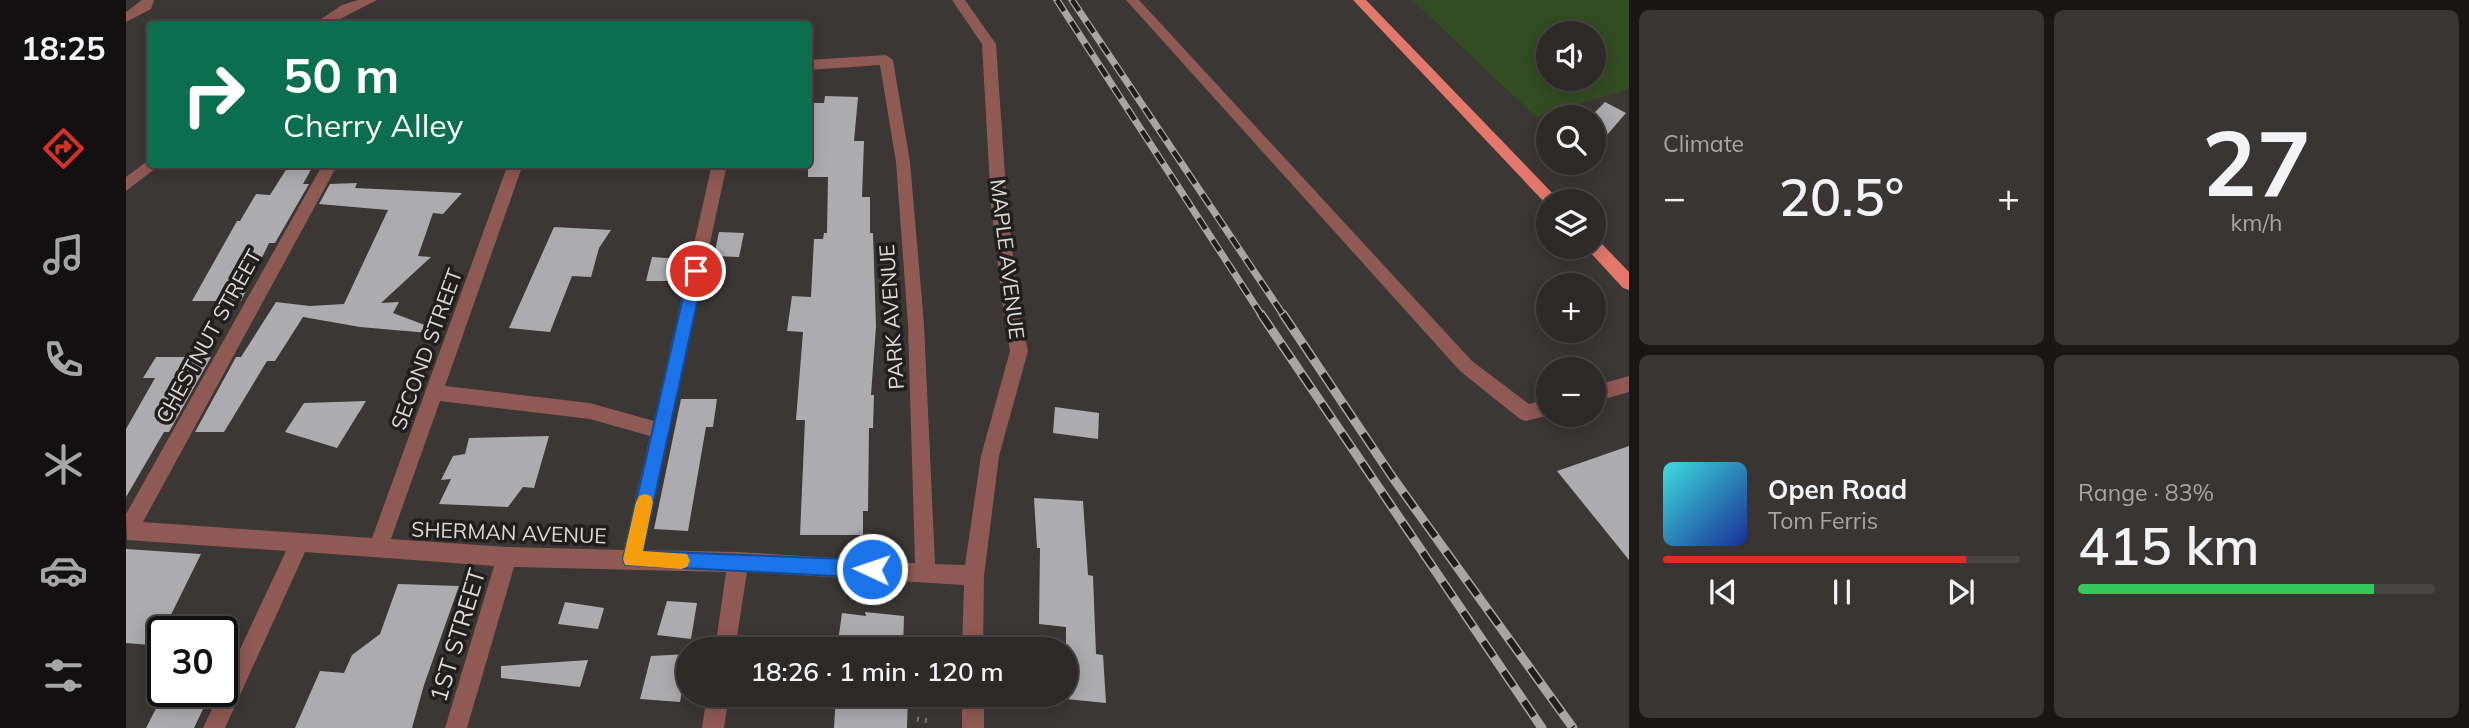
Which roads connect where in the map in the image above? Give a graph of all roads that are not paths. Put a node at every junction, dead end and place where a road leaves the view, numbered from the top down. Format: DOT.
graph roads {
  1 [pos="371,0"];
  2 [pos="958,0"];
  3 [pos="1132,0"];
  4 [pos="1359,0"];
  5 [pos="147,3"];
  6 [pos="126,18"];
  7 [pos="326,21"];
  8 [pos="812,65"];
  9 [pos="147,167"];
  10 [pos="329,168"];
  11 [pos="515,168"];
  12 [pos="719,168"];
  13 [pos="126,185"];
  14 [pos="1540,189"];
  15 [pos="1606,259"];
  16 [pos="1629,283"];
  17 [pos="1627,387"];
  18 [pos="1606,391"];
  19 [pos="436,393"];
  20 [pos="1536,410"];
  21 [pos="661,431"];
  22 [pos="127,531"];
  23 [pos="299,544"];
  24 [pos="378,548"];
  25 [pos="507,557"];
  26 [pos="632,559"];
  27 [pos="738,562"];
  28 [pos="926,572"];
  29 [pos="974,576"];
  30 [pos="727,637"];
  31 [pos="973,637"];
  32 [pos="716,707"];
  33 [pos="973,707"];
  34 [pos="214,728"];
  35 [pos="456,728"];
  36 [pos="713,728"];
  37 [pos="973,728"];
  1 -- 7 [label="street"];
  2 -- 29 [label="street, MAPLE AVENUE"];
  3 -- 20 [label="street"];
  4 -- 14 [label="main road"];
  5 -- 6 [label="street"];
  8 -- 28 [label="street, PARK AVENUE"];
  9 -- 13 [label="street"];
  10 -- 22 [label="street, CHESTNUT STREET"];
  11 -- 19 [label="street, SECOND STREET"];
  12 -- 21 [label="street"];
  15 -- 16 [label="main road"];
  17 -- 18 [label="street"];
  19 -- 21 [label="street"];
  19 -- 24 [label="street, SECOND STREET"];
  21 -- 26 [label="street"];
  22 -- 23 [label="street, SHERMAN AVENUE"];
  23 -- 24 [label="street, SHERMAN AVENUE"];
  23 -- 34 [label="street"];
  24 -- 25 [label="street, SHERMAN AVENUE"];
  25 -- 26 [label="street, SHERMAN AVENUE"];
  25 -- 35 [label="street, 1ST STREET"];
  26 -- 27 [label="street, SHERMAN AVENUE"];
  27 -- 28 [label="street, SHERMAN AVENUE"];
  27 -- 30 [label="street"];
  28 -- 29 [label="street, SHERMAN AVENUE"];
  29 -- 31 [label="street, MAPLE AVENUE"];
  32 -- 36 [label="street"];
  33 -- 37 [label="street"];
}
